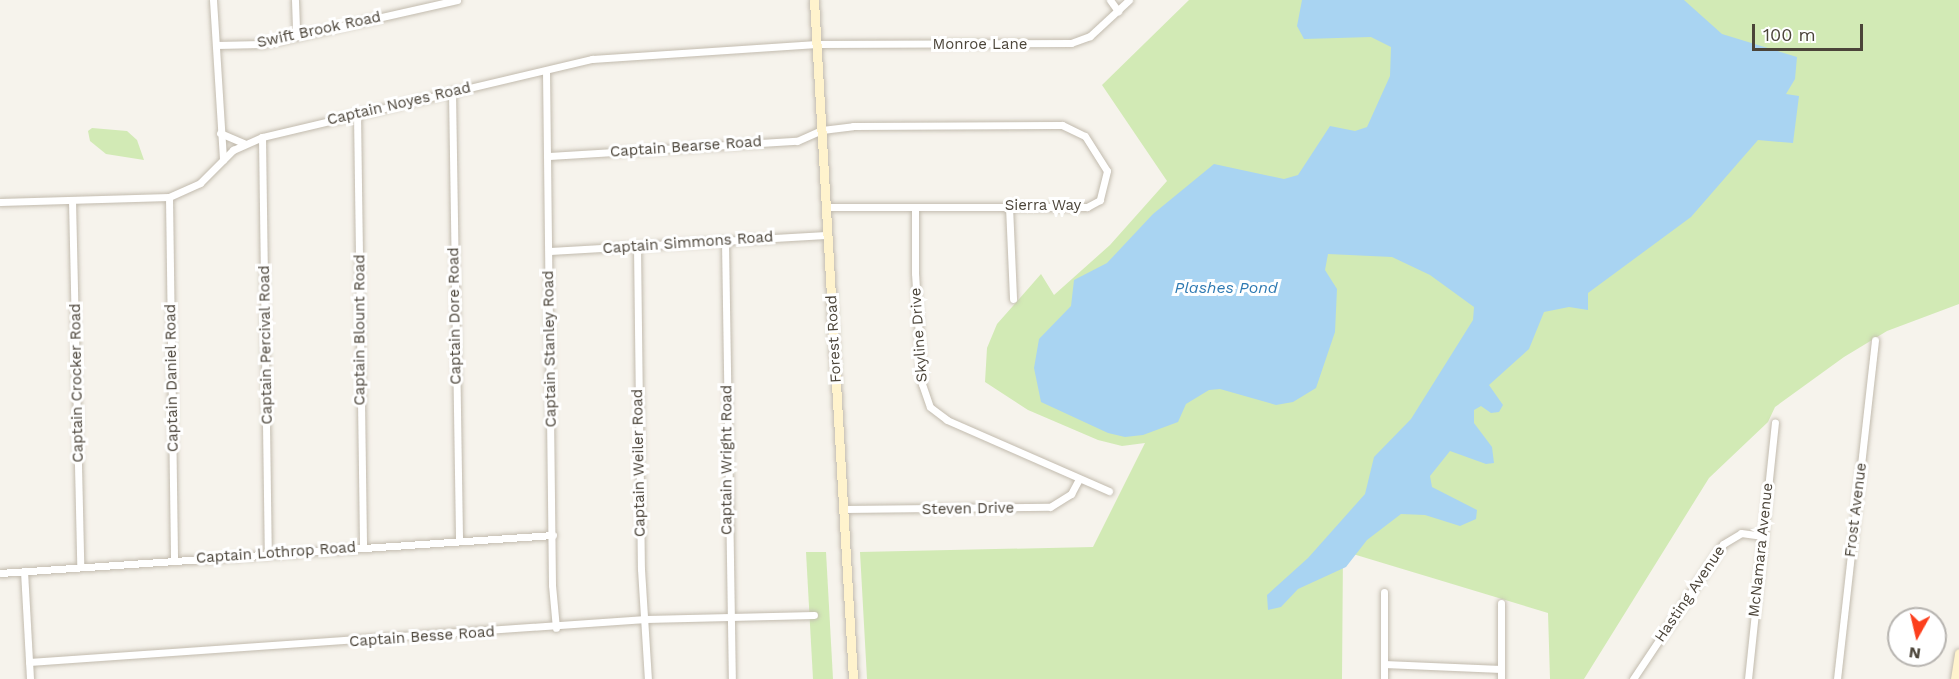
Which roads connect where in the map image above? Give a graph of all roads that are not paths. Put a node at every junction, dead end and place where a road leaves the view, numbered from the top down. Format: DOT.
graph roads {
  1 [pos="213,0"];
  2 [pos="295,0"];
  3 [pos="457,0"];
  4 [pos="814,0"];
  5 [pos="1110,0"];
  6 [pos="1129,0"];
  7 [pos="1118,11"];
  8 [pos="296,35"];
  9 [pos="816,44"];
  10 [pos="216,45"];
  11 [pos="546,70"];
  12 [pos="452,91"];
  13 [pos="357,113"];
  14 [pos="822,130"];
  15 [pos="220,133"];
  16 [pos="262,137"];
  17 [pos="244,143"];
  18 [pos="549,156"];
  19 [pos="223,160"];
  20 [pos="169,197"];
  21 [pos="72,200"];
  22 [pos="0,202"];
  23 [pos="1009,206"];
  24 [pos="826,207"];
  25 [pos="915,207"];
  26 [pos="828,235"];
  27 [pos="724,241"];
  28 [pos="637,246"];
  29 [pos="549,251"];
  30 [pos="1013,299"];
  31 [pos="1875,340"];
  32 [pos="1775,422"];
  33 [pos="1079,479"];
  34 [pos="1109,491"];
  35 [pos="844,508"];
  36 [pos="553,535"];
  37 [pos="1763,536"];
  38 [pos="459,541"];
  39 [pos="363,547"];
  40 [pos="268,553"];
  41 [pos="174,560"];
  42 [pos="80,566"];
  43 [pos="24,571"];
  44 [pos="0,573"];
  45 [pos="1384,591"];
  46 [pos="1501,603"];
  47 [pos="814,615"];
  48 [pos="729,616"];
  49 [pos="646,620"];
  50 [pos="556,628"];
  51 [pos="1959,653"];
  52 [pos="29,662"];
  53 [pos="1384,664"];
  54 [pos="1501,669"];
  55 [pos="30,679"];
  56 [pos="648,679"];
  57 [pos="732,679"];
  58 [pos="853,679"];
  59 [pos="1384,679"];
  60 [pos="1501,679"];
  61 [pos="1634,679"];
  62 [pos="1748,679"];
  63 [pos="1836,679"];
  64 [pos="1954,679"];
  1 -- 10 [label="street"];
  2 -- 8 [label="street"];
  3 -- 8 [label="street, Swift Brook Road"];
  4 -- 9 [label="main road, Forest Road"];
  5 -- 7 [label="street"];
  6 -- 7 [label="street, Monroe Lane"];
  7 -- 9 [label="street, Monroe Lane"];
  8 -- 10 [label="street, Swift Brook Road"];
  9 -- 11 [label="street, Captain Noyes Road"];
  9 -- 14 [label="main road, Forest Road"];
  10 -- 15 [label="street"];
  11 -- 12 [label="street, Captain Noyes Road"];
  11 -- 18 [label="street, Captain Stanley Road"];
  12 -- 13 [label="street, Captain Noyes Road"];
  12 -- 38 [label="street, Captain Dore Road"];
  13 -- 16 [label="street, Captain Noyes Road"];
  13 -- 39 [label="street, Captain Blount Road"];
  14 -- 18 [label="street, Captain Bearse Road"];
  14 -- 23 [label="street, Sierra Way"];
  14 -- 24 [label="main road, Forest Road"];
  15 -- 17 [label="street"];
  15 -- 19 [label="street"];
  16 -- 17 [label="street, Captain Noyes Road"];
  16 -- 40 [label="street, Captain Percival Road"];
  17 -- 19 [label="street, Captain Noyes Road"];
  18 -- 29 [label="street, Captain Stanley Road"];
  19 -- 20 [label="street, Captain Noyes Road"];
  20 -- 21 [label="street, Captain Noyes Road"];
  20 -- 41 [label="street, Captain Daniel Road"];
  21 -- 22 [label="street, Captain Noyes Road"];
  21 -- 42 [label="street, Captain Crocker Road"];
  23 -- 25 [label="street, Sierra Way"];
  23 -- 30 [label="street"];
  24 -- 25 [label="street, Sierra Way"];
  24 -- 26 [label="main road, Forest Road"];
  25 -- 33 [label="street, Skyline Drive"];
  26 -- 27 [label="street, Captain Simmons Road"];
  26 -- 35 [label="main road, Forest Road"];
  27 -- 28 [label="street, Captain Simmons Road"];
  27 -- 48 [label="street, Captain Wright Road"];
  28 -- 29 [label="street, Captain Simmons Road"];
  28 -- 49 [label="street, Captain Weiler Road"];
  29 -- 36 [label="street, Captain Stanley Road"];
  31 -- 63 [label="street, Frost Avenue"];
  32 -- 37 [label="street, McNamara Avenue"];
  33 -- 34 [label="street, Skyline Drive"];
  33 -- 35 [label="street, Steven Drive"];
  35 -- 58 [label="main road, Forest Road"];
  36 -- 38 [label="street, Captain Lothrop Road"];
  36 -- 50 [label="street, Captain Stanley Road"];
  37 -- 61 [label="street, Hasting Avenue"];
  37 -- 62 [label="street, McNamara Avenue"];
  38 -- 39 [label="street, Captain Lothrop Road"];
  39 -- 40 [label="street, Captain Lothrop Road"];
  40 -- 41 [label="street, Captain Lothrop Road"];
  41 -- 42 [label="street, Captain Lothrop Road"];
  42 -- 43 [label="street, Captain Lothrop Road"];
  43 -- 44 [label="street, Captain Lothrop Road"];
  43 -- 52 [label="street"];
  45 -- 53 [label="street"];
  46 -- 54 [label="street"];
  47 -- 48 [label="street, Captain Besse Road"];
  48 -- 49 [label="street, Captain Besse Road"];
  48 -- 57 [label="street, Captain Wright Road"];
  49 -- 50 [label="street, Captain Besse Road"];
  49 -- 56 [label="street, Captain Weiler Road"];
  50 -- 52 [label="street, Captain Besse Road"];
  51 -- 64 [label="main road"];
  52 -- 55 [label="street"];
  53 -- 54 [label="street"];
  53 -- 59 [label="street"];
  54 -- 60 [label="street"];
}
